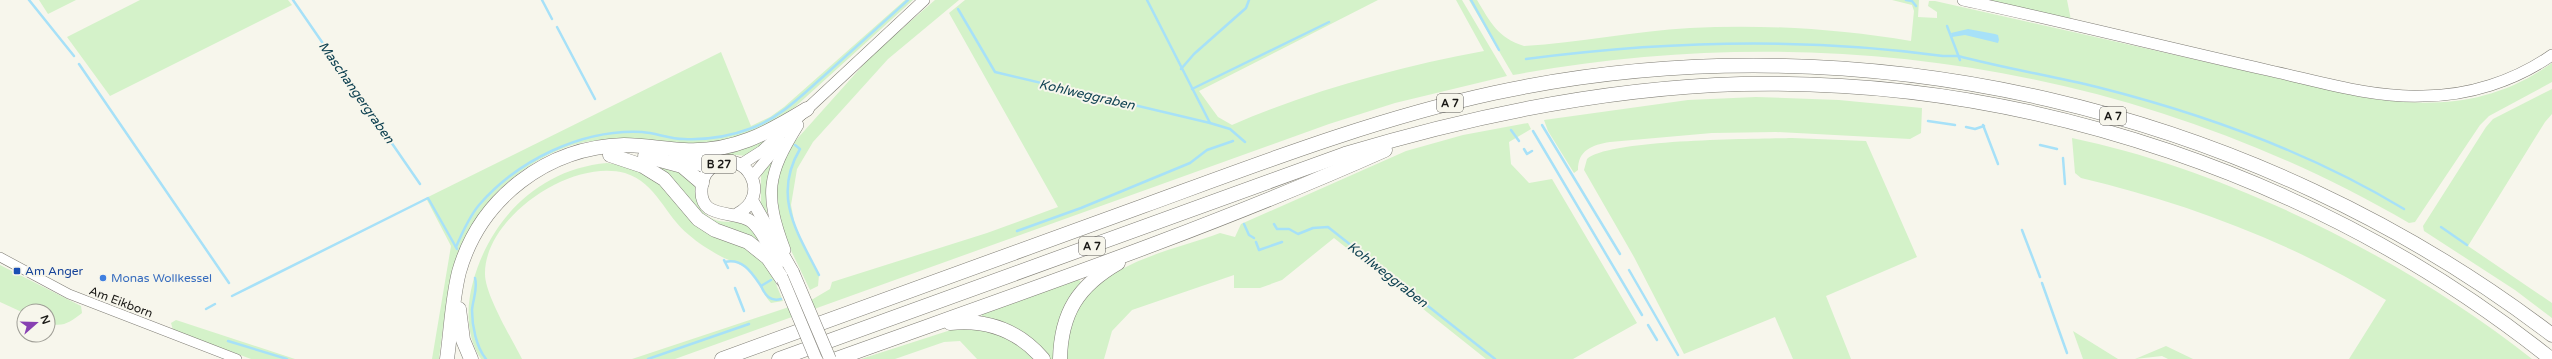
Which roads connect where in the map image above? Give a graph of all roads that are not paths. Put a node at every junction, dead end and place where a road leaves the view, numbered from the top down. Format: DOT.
graph roads {
  1 [pos="924,0"];
  2 [pos="1963,0"];
  3 [pos="2552,55"];
  4 [pos="847,73"];
  5 [pos="807,109"];
  6 [pos="798,125"];
  7 [pos="1432,129"];
  8 [pos="655,148"];
  9 [pos="610,155"];
  10 [pos="715,165"];
  11 [pos="740,165"];
  12 [pos="752,177"];
  13 [pos="702,183"];
  14 [pos="752,200"];
  15 [pos="737,214"];
  16 [pos="1151,246"];
  17 [pos="0,258"];
  18 [pos="788,276"];
  19 [pos="931,324"];
  20 [pos="2552,335"];
  21 [pos="237,359"];
  22 [pos="447,359"];
  23 [pos="471,359"];
  24 [pos="722,359"];
  25 [pos="779,359"];
  26 [pos="816,359"];
  27 [pos="830,359"];
  28 [pos="836,359"];
  29 [pos="1043,359"];
  30 [pos="1060,359"];
  31 [pos="2551,359"];
  1 -- 4 [label="main road"];
  2 -- 3 [label="main road"];
  4 -- 5 [label="main road"];
  4 -- 6 [label="main road"];
  5 -- 8 [label="highway"];
  5 -- 11 [label="main road"];
  6 -- 12 [label="main road"];
  6 -- 18 [label="main road"];
  7 -- 16 [label="highway"];
  7 -- 25 [label="highway, A 7"];
  7 -- 31 [label="highway, A 7"];
  8 -- 10 [label="highway"];
  8 -- 22 [label="highway"];
  9 -- 13 [label="highway"];
  9 -- 18 [label="highway"];
  9 -- 23 [label="highway"];
  10 -- 11 [label="main road, B 27"];
  10 -- 13 [label="main road, B 27"];
  11 -- 12 [label="main road, B 27"];
  12 -- 14 [label="main road, B 27"];
  13 -- 15 [label="main road, B 27"];
  14 -- 15 [label="main road"];
  14 -- 18 [label="main road, B 27"];
  15 -- 18 [label="main road, B 27"];
  16 -- 19 [label="highway"];
  16 -- 30 [label="highway"];
  17 -- 21 [label="street, Am Eikborn"];
  18 -- 26 [label="main road, B 27, bridge"];
  18 -- 27 [label="main road, B 27, bridge"];
  19 -- 28 [label="highway"];
  19 -- 29 [label="highway"];
  20 -- 24 [label="highway, A 7"];
}
